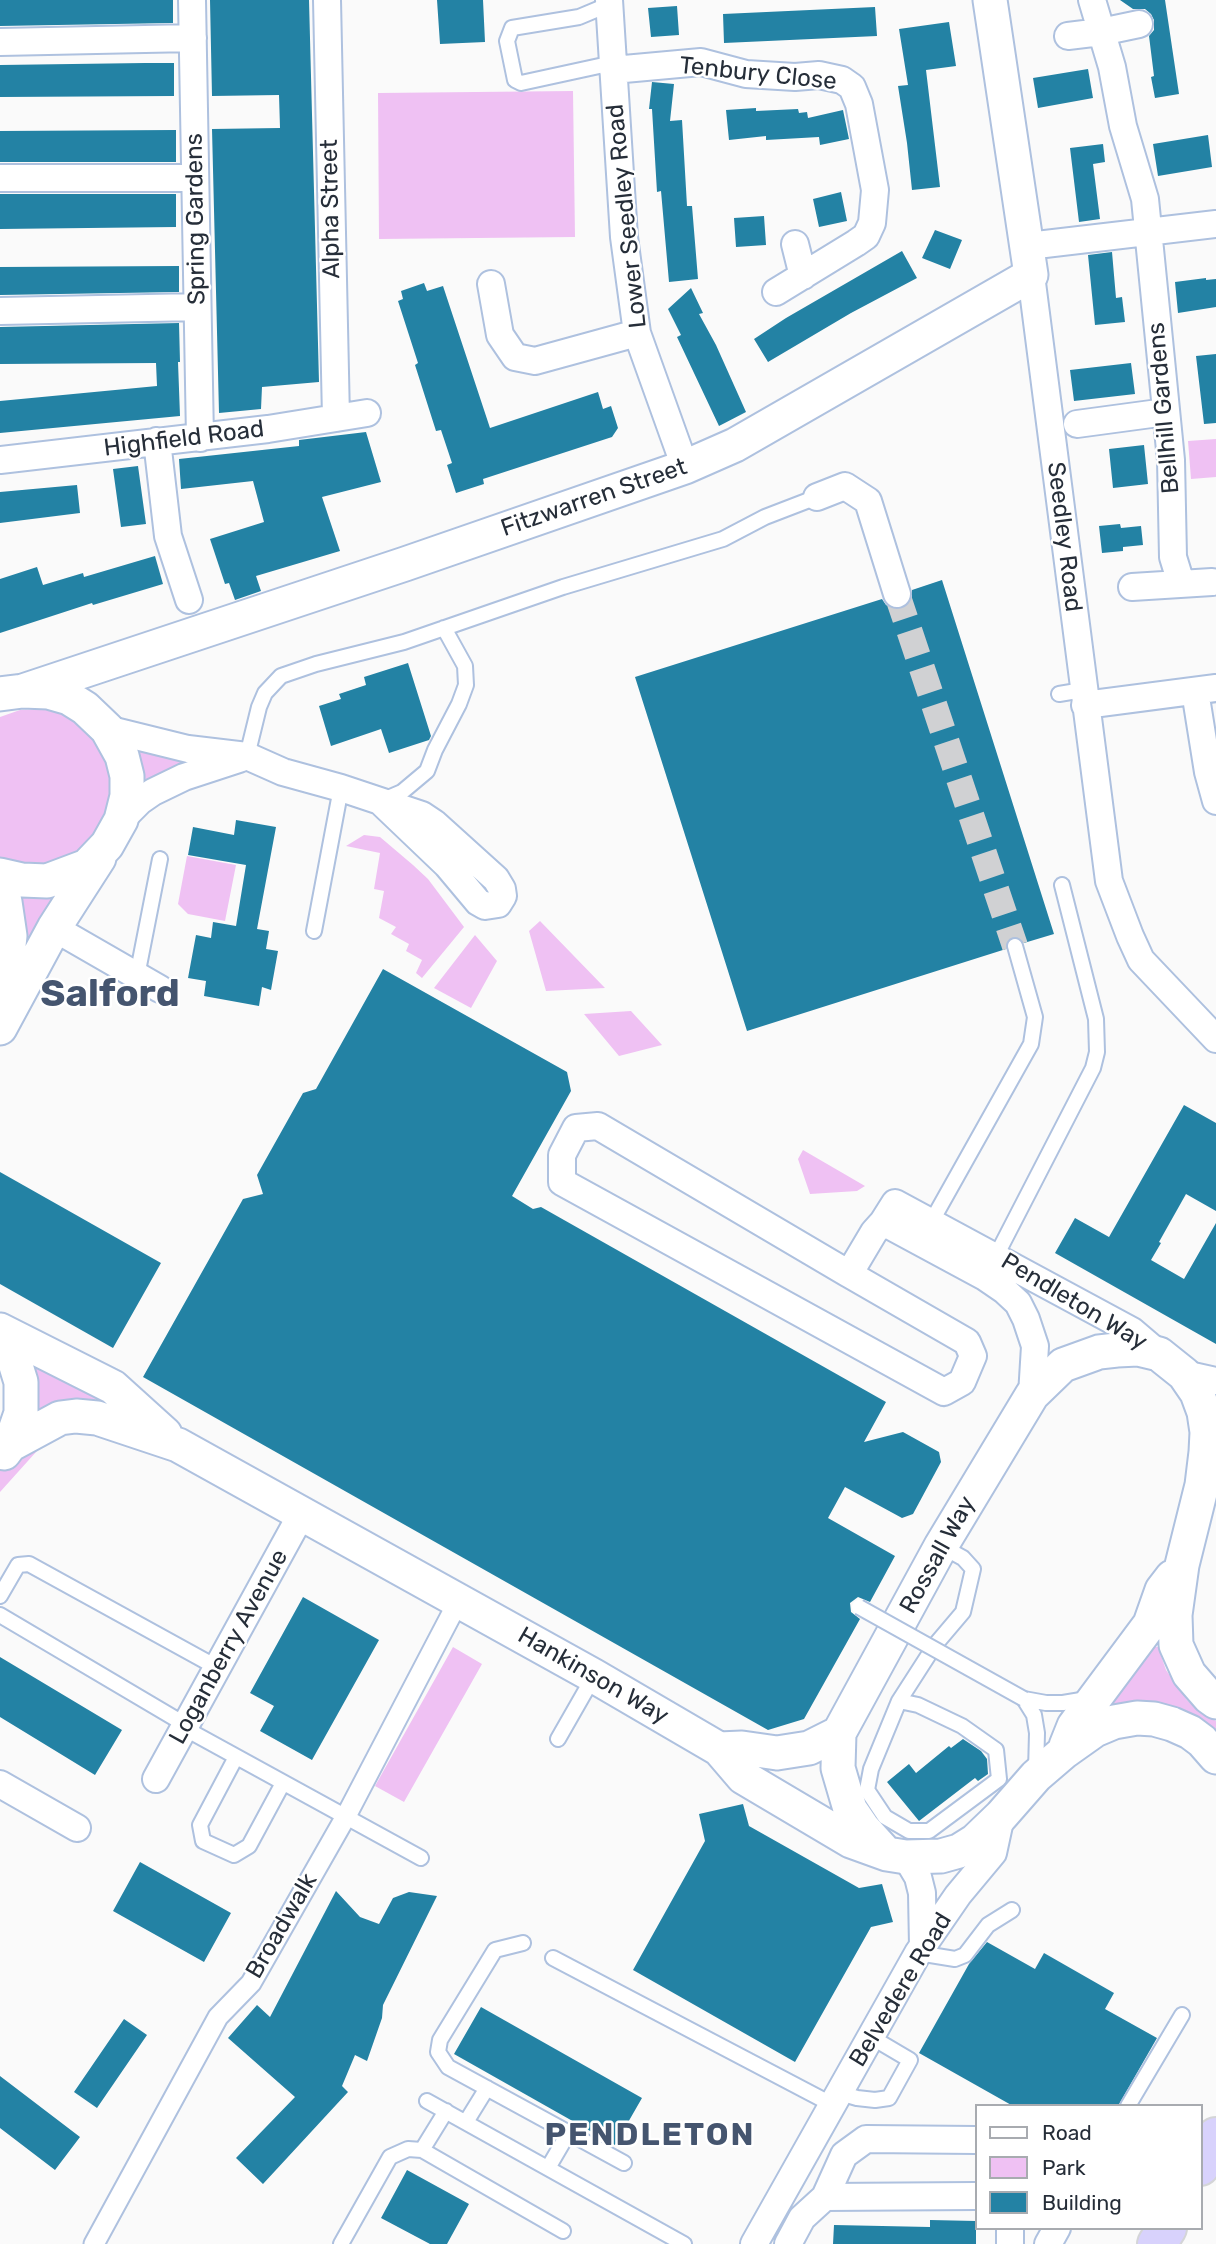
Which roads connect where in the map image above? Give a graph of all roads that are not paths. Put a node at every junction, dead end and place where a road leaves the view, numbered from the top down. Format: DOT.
graph roads {
  1 [pos="192,0"];
  2 [pos="327,0"];
  3 [pos="990,0"];
  4 [pos="1092,0"];
  5 [pos="610,2"];
  6 [pos="1139,23"];
  7 [pos="1101,32"];
  8 [pos="1068,36"];
  9 [pos="193,38"];
  10 [pos="0,42"];
  11 [pos="613,67"];
  12 [pos="0,178"];
  13 [pos="195,178"];
  14 [pos="1216,224"];
  15 [pos="1150,232"];
  16 [pos="795,244"];
  17 [pos="1030,260"];
  18 [pos="803,276"];
  19 [pos="491,284"];
  20 [pos="776,292"];
  21 [pos="197,307"];
  22 [pos="0,311"];
  23 [pos="637,333"];
  24 [pos="1166,412"];
  25 [pos="367,413"];
  26 [pos="336,418"];
  27 [pos="1077,424"];
  28 [pos="200,438"];
  29 [pos="158,442"];
  30 [pos="0,460"];
  31 [pos="685,467"];
  32 [pos="817,498"];
  33 [pos="1212,582"];
  34 [pos="1181,583"];
  35 [pos="1132,587"];
  36 [pos="897,594"];
  37 [pos="189,600"];
  38 [pos="444,628"];
  39 [pos="128,656"];
  40 [pos="1206,690"];
  41 [pos="12,692"];
  42 [pos="1076,696"];
  43 [pos="102,724"];
  44 [pos="247,756"];
  45 [pos="341,788"];
  46 [pos="380,801"];
  47 [pos="1216,801"];
  48 [pos="114,834"];
  49 [pos="160,859"];
  50 [pos="0,875"];
  51 [pos="1062,885"];
  52 [pos="0,892"];
  53 [pos="54,928"];
  54 [pos="314,931"];
  55 [pos="1015,946"];
  56 [pos="137,976"];
  57 [pos="0,978"];
  58 [pos="160,989"];
  59 [pos="0,1028"];
  60 [pos="1216,1039"];
  61 [pos="925,1232"];
  62 [pos="991,1267"];
  63 [pos="849,1274"];
  64 [pos="0,1332"];
  65 [pos="1186,1369"];
  66 [pos="1031,1395"];
  67 [pos="178,1445"];
  68 [pos="5,1452"];
  69 [pos="1209,1474"];
  70 [pos="302,1514"];
  71 [pos="941,1546"];
  72 [pos="1182,1565"];
  73 [pos="0,1596"];
  74 [pos="459,1600"];
  75 [pos="859,1607"];
  76 [pos="0,1615"];
  77 [pos="218,1668"];
  78 [pos="594,1676"];
  79 [pos="1103,1685"];
  80 [pos="1024,1699"];
  81 [pos="899,1701"];
  82 [pos="1216,1702"];
  83 [pos="185,1727"];
  84 [pos="839,1733"];
  85 [pos="558,1739"];
  86 [pos="719,1749"];
  87 [pos="1064,1752"];
  88 [pos="236,1757"];
  89 [pos="1216,1757"];
  90 [pos="1036,1776"];
  91 [pos="156,1779"];
  92 [pos="283,1783"];
  93 [pos="0,1784"];
  94 [pos="1001,1816"];
  95 [pos="345,1818"];
  96 [pos="78,1828"];
  97 [pos="896,1856"];
  98 [pos="421,1858"];
  99 [pos="1012,1910"];
  100 [pos="523,1943"];
  101 [pos="920,1949"];
  102 [pos="553,1958"];
  103 [pos="1182,2015"];
  104 [pos="871,2037"];
  105 [pos="487,2088"];
  106 [pos="836,2099"];
  107 [pos="427,2101"];
  108 [pos="1129,2104"];
  109 [pos="446,2111"];
  110 [pos="466,2122"];
  111 [pos="569,2132"];
  112 [pos="1216,2137"];
  113 [pos="974,2140"];
  114 [pos="422,2150"];
  115 [pos="1202,2162"];
  116 [pos="624,2163"];
  117 [pos="548,2168"];
  118 [pos="974,2196"];
  119 [pos="825,2197"];
  120 [pos="563,2231"];
  121 [pos="93,2244"];
  122 [pos="341,2244"];
  123 [pos="684,2244"];
  124 [pos="754,2244"];
  125 [pos="788,2244"];
  1 -- 9 [label="street, Spring Gardens"];
  2 -- 26 [label="street, Alpha Street"];
  3 -- 17 [label="street, Seedley Road"];
  4 -- 7 [label="street, Bellhill Gardens"];
  5 -- 11 [label="street, Lower Seedley Road"];
  5 -- 11 [label="lane"];
  6 -- 7 [label="street"];
  7 -- 8 [label="street"];
  7 -- 15 [label="street, Bellhill Gardens"];
  9 -- 10 [label="street"];
  9 -- 13 [label="street, Spring Gardens"];
  11 -- 18 [label="street, Tenbury Close"];
  11 -- 23 [label="street, Lower Seedley Road"];
  12 -- 13 [label="street"];
  13 -- 21 [label="street, Spring Gardens"];
  14 -- 15 [label="street"];
  15 -- 17 [label="street"];
  15 -- 24 [label="street, Bellhill Gardens"];
  16 -- 18 [label="street"];
  17 -- 31 [label="street, Fitzwarren Street"];
  17 -- 42 [label="street, Seedley Road"];
  18 -- 20 [label="street, Tenbury Close"];
  19 -- 23 [label="street"];
  21 -- 22 [label="street"];
  21 -- 28 [label="street, Spring Gardens"];
  23 -- 31 [label="street, Lower Seedley Road"];
  24 -- 27 [label="street"];
  24 -- 34 [label="street, Bellhill Gardens"];
  25 -- 26 [label="street, Highfield Road"];
  26 -- 28 [label="street, Highfield Road"];
  28 -- 29 [label="street, Highfield Road"];
  29 -- 30 [label="street, Highfield Road"];
  29 -- 37 [label="street"];
  31 -- 39 [label="street, Fitzwarren Street"];
  32 -- 36 [label="street"];
  32 -- 38 [label="lane"];
  33 -- 34 [label="street"];
  34 -- 35 [label="street"];
  38 -- 44 [label="lane"];
  38 -- 46 [label="lane"];
  39 -- 41 [label="street, Fitzwarren Street"];
  39 -- 43 [label="street, Fitzwarren Street"];
  40 -- 42 [label="street"];
  40 -- 47 [label="street"];
  41 -- 43 [label="street"];
  42 -- 60 [label="street, Seedley Road"];
  43 -- 44 [label="street"];
  43 -- 48 [label="street"];
  44 -- 45 [label="street"];
  44 -- 48 [label="street"];
  45 -- 46 [label="street"];
  45 -- 54 [label="lane"];
  46 -- 46 [label="street"];
  48 -- 50 [label="street"];
  48 -- 53 [label="street"];
  49 -- 56 [label="lane"];
  51 -- 62 [label="lane"];
  52 -- 57 [label="street"];
  53 -- 56 [label="street"];
  53 -- 59 [label="street"];
  55 -- 61 [label="lane"];
  56 -- 58 [label="street"];
  61 -- 62 [label="street, Pendleton Way"];
  61 -- 63 [label="street, Pendleton Way"];
  62 -- 65 [label="street, Pendleton Way"];
  62 -- 66 [label="street"];
  63 -- 63 [label="street"];
  64 -- 67 [label="street, Hankinson Way"];
  64 -- 68 [label="street"];
  65 -- 66 [label="street, Rossall Way"];
  65 -- 69 [label="street, Pendleton Way"];
  66 -- 71 [label="street, Rossall Way"];
  67 -- 68 [label="street, Hankinson Way"];
  67 -- 70 [label="street, Hankinson Way"];
  69 -- 72 [label="street, Pendleton Way"];
  70 -- 74 [label="street, Hankinson Way"];
  70 -- 77 [label="street, Loganberry Avenue"];
  71 -- 81 [label="lane"];
  71 -- 84 [label="street, Rossall Way"];
  72 -- 79 [label="street"];
  72 -- 82 [label="street, Pendleton Way"];
  73 -- 77 [label="lane"];
  74 -- 78 [label="street, Hankinson Way"];
  74 -- 95 [label="street, Broadwalk"];
  75 -- 80 [label="lane, bridge"];
  76 -- 83 [label="lane"];
  77 -- 83 [label="street, Loganberry Avenue"];
  78 -- 85 [label="lane"];
  78 -- 86 [label="street, Hankinson Way"];
  79 -- 80 [label="lane"];
  79 -- 87 [label="street"];
  80 -- 90 [label="lane"];
  81 -- 81 [label="lane"];
  83 -- 88 [label="lane"];
  83 -- 91 [label="street, Loganberry Avenue"];
  84 -- 86 [label="street"];
  84 -- 97 [label="street"];
  86 -- 97 [label="street, Hankinson Way"];
  87 -- 89 [label="street, Belvedere Road"];
  87 -- 90 [label="street, Belvedere Road"];
  88 -- 92 [label="lane"];
  88 -- 92 [label="lane"];
  90 -- 94 [label="street, Belvedere Road"];
  92 -- 95 [label="lane"];
  93 -- 96 [label="street"];
  94 -- 97 [label="street, Hankinson Way"];
  94 -- 101 [label="street, Belvedere Road"];
  95 -- 98 [label="lane"];
  95 -- 121 [label="street, Broadwalk"];
  97 -- 101 [label="street"];
  99 -- 101 [label="lane"];
  100 -- 105 [label="lane"];
  101 -- 104 [label="street, Belvedere Road"];
  102 -- 106 [label="lane"];
  103 -- 108 [label="lane"];
  104 -- 106 [label="street, Belvedere Road"];
  104 -- 106 [label="lane"];
  105 -- 110 [label="lane"];
  105 -- 111 [label="lane"];
  106 -- 124 [label="street, Belvedere Road"];
  107 -- 109 [label="lane"];
  109 -- 110 [label="lane"];
  109 -- 114 [label="lane"];
  110 -- 117 [label="lane"];
  111 -- 116 [label="lane"];
  111 -- 117 [label="lane"];
  112 -- 115 [label="highway"];
  113 -- 119 [label="street"];
  114 -- 120 [label="lane"];
  114 -- 122 [label="lane"];
  117 -- 123 [label="lane"];
  118 -- 119 [label="street"];
  119 -- 125 [label="street"];
}
